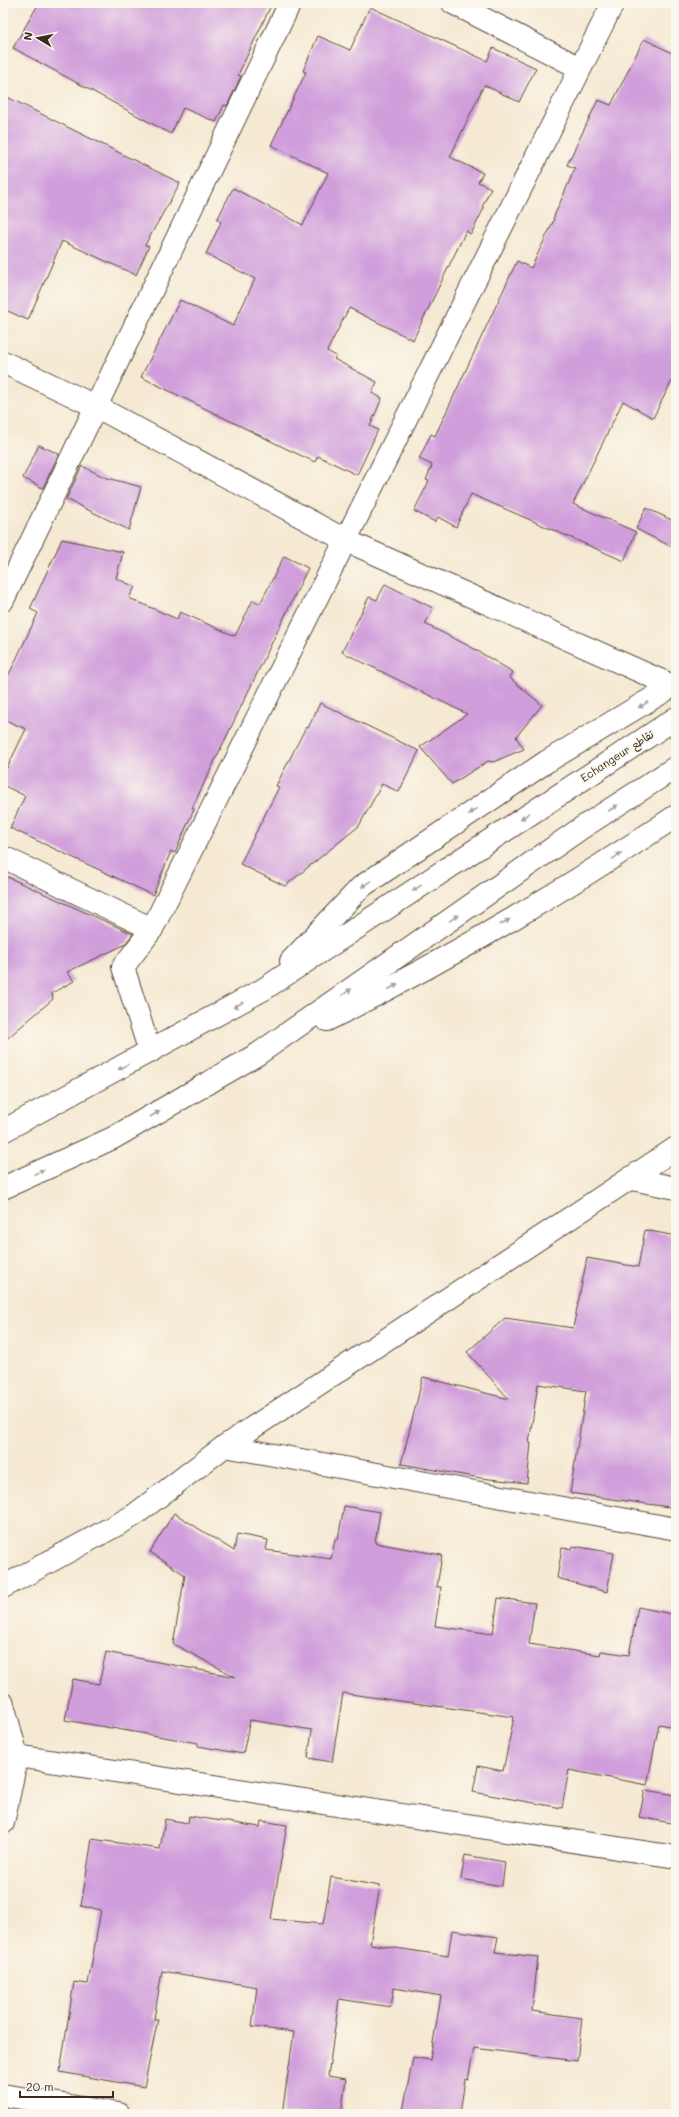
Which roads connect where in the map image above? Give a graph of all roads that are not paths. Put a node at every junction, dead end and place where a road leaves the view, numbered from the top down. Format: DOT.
graph roads {
  1 [pos="290,3"];
  2 [pos="453,3"];
  3 [pos="613,3"];
  4 [pos="580,68"];
  5 [pos="3,362"];
  6 [pos="97,407"];
  7 [pos="347,541"];
  8 [pos="3,600"];
  9 [pos="675,685"];
  10 [pos="676,718"];
  11 [pos="676,767"];
  12 [pos="676,816"];
  13 [pos="3,857"];
  14 [pos="152,929"];
  15 [pos="264,989"];
  16 [pos="150,1052"];
  17 [pos="258,1054"];
  18 [pos="3,1131"];
  19 [pos="676,1148"];
  20 [pos="632,1179"];
  21 [pos="3,1188"];
  22 [pos="676,1188"];
  23 [pos="225,1446"];
  24 [pos="676,1529"];
  25 [pos="3,1587"];
  26 [pos="3,1704"];
  27 [pos="17,1756"];
  28 [pos="3,1823"];
  29 [pos="676,1857"];
  30 [pos="3,2095"];
  31 [pos="119,2114"];
  1 -- 6 [label="main road"];
  2 -- 4 [label="main road"];
  3 -- 4 [label="main road"];
  4 -- 7 [label="main road"];
  5 -- 6 [label="main road"];
  6 -- 7 [label="main road"];
  6 -- 8 [label="main road"];
  7 -- 9 [label="main road"];
  7 -- 14 [label="main road"];
  9 -- 15 [label="main road, one-way"];
  10 -- 15 [label="main road, Echangeur تقاطع, one-way"];
  17 -- 11 [label="main road, one-way"];
  17 -- 12 [label="main road, one-way"];
  13 -- 14 [label="main road"];
  14 -- 16 [label="main road"];
  15 -- 16 [label="main road, one-way"];
  16 -- 18 [label="main road, one-way"];
  21 -- 17 [label="main road, one-way"];
  19 -- 20 [label="main road"];
  20 -- 22 [label="main road"];
  20 -- 23 [label="main road"];
  23 -- 24 [label="main road"];
  23 -- 25 [label="main road"];
  26 -- 27 [label="main road"];
  27 -- 28 [label="main road"];
  27 -- 29 [label="main road"];
  30 -- 31 [label="main road"];
}
